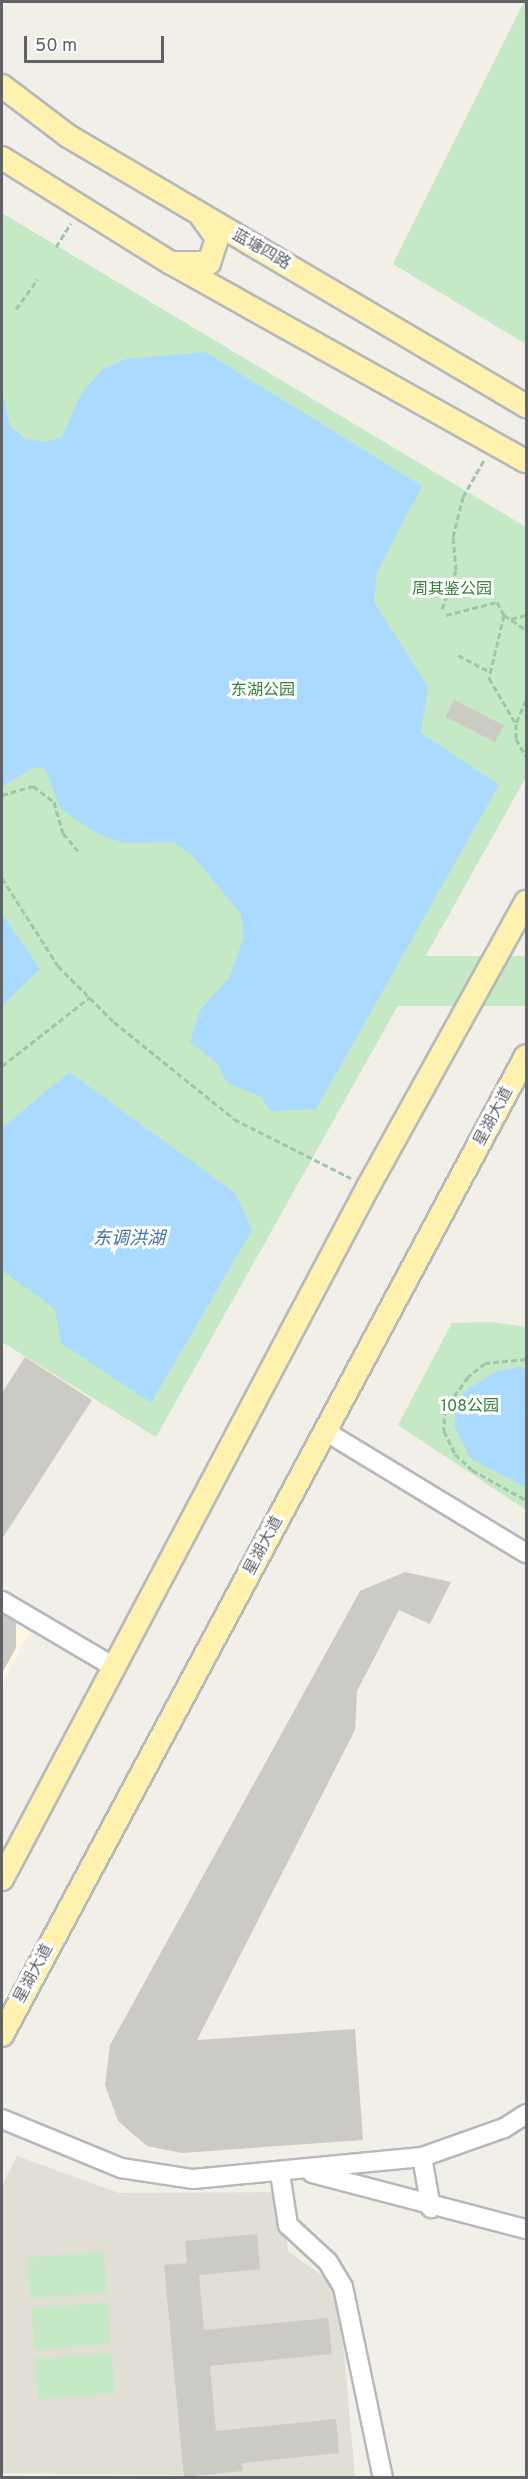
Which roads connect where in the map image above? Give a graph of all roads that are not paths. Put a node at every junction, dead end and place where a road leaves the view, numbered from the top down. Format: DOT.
graph roads {
  1 [pos="4,85"];
  2 [pos="2,158"];
  3 [pos="199,213"];
  4 [pos="171,262"];
  5 [pos="526,406"];
  6 [pos="526,461"];
  7 [pos="526,902"];
  8 [pos="526,1056"];
  9 [pos="325,1431"];
  10 [pos="526,1553"];
  11 [pos="2,1601"];
  12 [pos="114,1667"];
  13 [pos="2,1879"];
  14 [pos="2,2035"];
  15 [pos="526,2114"];
  16 [pos="2,2119"];
  17 [pos="422,2157"];
  18 [pos="287,2172"];
  19 [pos="431,2208"];
  20 [pos="526,2229"];
  21 [pos="383,2478"];
  1 -- 3 [label="main road, 蓝塘四路"];
  2 -- 4 [label="main road"];
  3 -- 4 [label="main road"];
  3 -- 5 [label="main road, 蓝塘四路"];
  4 -- 6 [label="main road"];
  7 -- 12 [label="main road"];
  8 -- 9 [label="main road, 星湖大道"];
  9 -- 10 [label="street"];
  9 -- 14 [label="main road, 星湖大道"];
  11 -- 12 [label="street"];
  12 -- 13 [label="main road"];
  15 -- 17 [label="street"];
  16 -- 18 [label="street"];
  17 -- 18 [label="street"];
  17 -- 19 [label="street"];
  18 -- 19 [label="street"];
  18 -- 21 [label="street"];
  19 -- 20 [label="street"];
}
